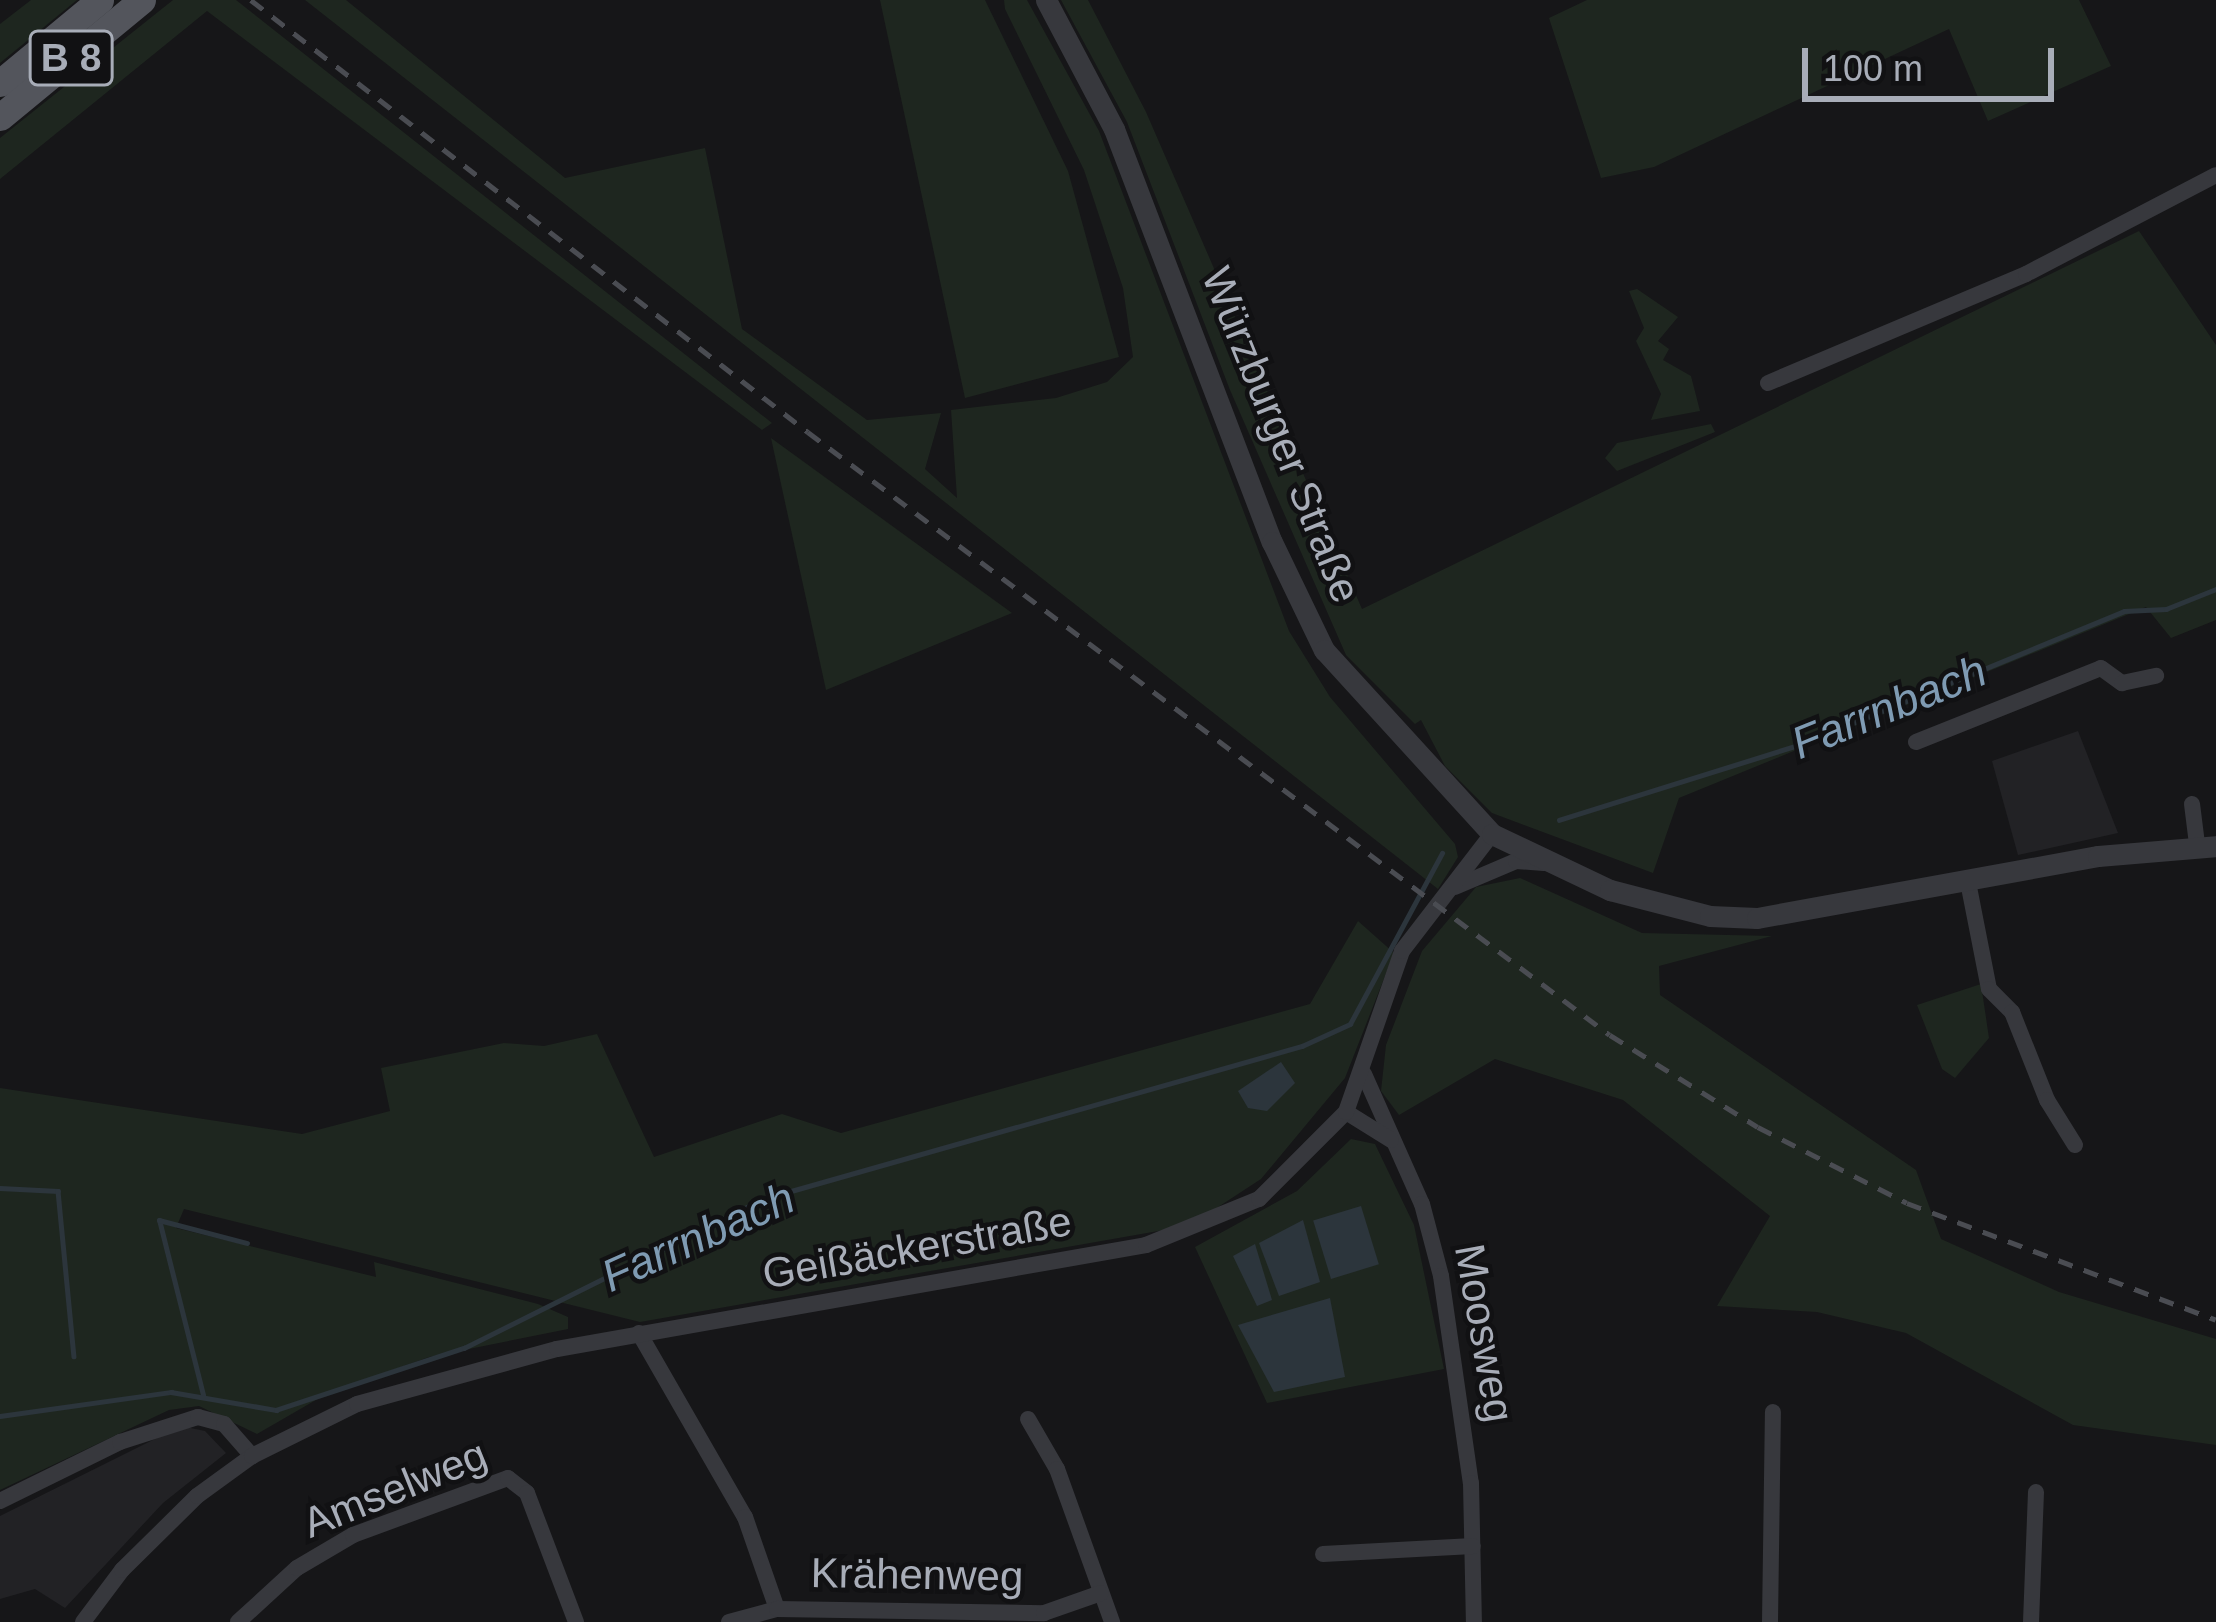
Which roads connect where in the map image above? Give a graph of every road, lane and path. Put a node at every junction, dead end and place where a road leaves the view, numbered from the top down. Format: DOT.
graph roads {
  1 [pos="100,0"];
  2 [pos="142,0"];
  3 [pos="1046,0"];
  4 [pos="0,83"];
  5 [pos="0,117"];
  6 [pos="2216,176"];
  7 [pos="1768,383"];
  8 [pos="2156,676"];
  9 [pos="1916,742"];
  10 [pos="2192,804"];
  11 [pos="1492,835"];
  12 [pos="2206,845"];
  13 [pos="1546,864"];
  14 [pos="1968,882"];
  15 [pos="1449,890"];
  16 [pos="1364,1074"];
  17 [pos="1346,1112"];
  18 [pos="1391,1140"];
  19 [pos="2075,1145"];
  20 [pos="639,1333"];
  21 [pos="1773,1412"];
  22 [pos="1028,1419"];
  23 [pos="252,1456"];
  24 [pos="2036,1492"];
  25 [pos="0,1501"];
  26 [pos="1473,1546"];
  27 [pos="1323,1554"];
  28 [pos="1101,1593"];
  29 [pos="777,1610"];
  30 [pos="83,1622"];
  31 [pos="238,1622"];
  32 [pos="576,1622"];
  33 [pos="729,1622"];
  34 [pos="1112,1622"];
  35 [pos="1474,1622"];
  36 [pos="1770,1622"];
  37 [pos="2031,1622"];
  1 -- 4 [label="main road, B 8"];
  2 -- 5 [label="main road, B 8"];
  3 -- 11 [label="street, Würzburger Straße"];
  6 -- 7 [label="street"];
  8 -- 9 [label="street"];
  10 -- 12 [label="street"];
  11 -- 13 [label="street, Würzburger Straße"];
  11 -- 15 [label="street, Geißäckerstraße"];
  12 -- 14 [label="street, Würzburger Straße"];
  13 -- 14 [label="street, Würzburger Straße"];
  13 -- 15 [label="street, Geißäckerstraße"];
  14 -- 19 [label="street"];
  15 -- 16 [label="street, Geißäckerstraße"];
  16 -- 17 [label="street, Geißäckerstraße"];
  16 -- 18 [label="street, Moosweg"];
  17 -- 18 [label="street"];
  17 -- 20 [label="street, Geißäckerstraße"];
  18 -- 26 [label="street, Moosweg"];
  20 -- 23 [label="street, Geißäckerstraße"];
  20 -- 29 [label="street"];
  21 -- 36 [label="street"];
  22 -- 28 [label="street"];
  23 -- 25 [label="street"];
  23 -- 30 [label="street, Geißäckerstraße"];
  24 -- 37 [label="street"];
  26 -- 27 [label="street"];
  26 -- 35 [label="street, Moosweg"];
  28 -- 29 [label="street, Krähenweg"];
  28 -- 34 [label="street"];
  29 -- 33 [label="street, Krähenweg"];
  31 -- 32 [label="street, Amselweg"];
}
